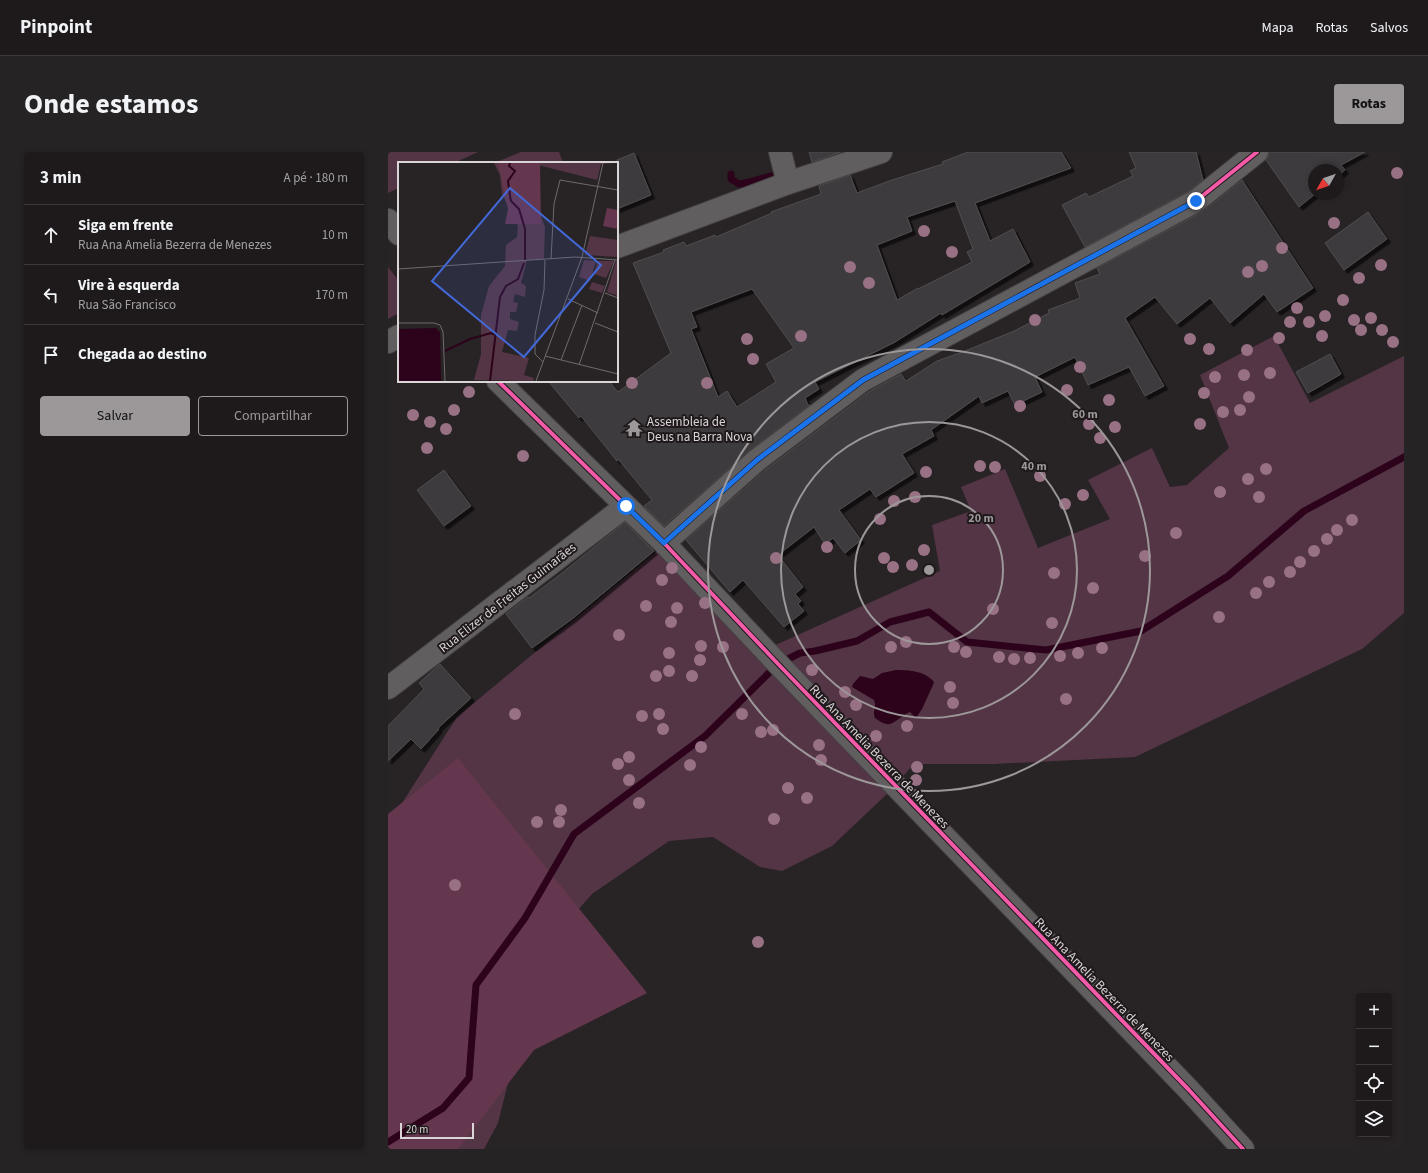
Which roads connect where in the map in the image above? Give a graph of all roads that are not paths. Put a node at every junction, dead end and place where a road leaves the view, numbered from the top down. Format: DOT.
graph roads {
  1 [pos="780,152"];
  2 [pos="881,152"];
  3 [pos="1257,152"];
  4 [pos="788,183"];
  5 [pos="388,220"];
  6 [pos="398,233"];
  7 [pos="618,247"];
  8 [pos="398,337"];
  9 [pos="388,342"];
  10 [pos="499,382"];
  11 [pos="626,506"];
  12 [pos="664,543"];
  13 [pos="388,688"];
  14 [pos="1244,1149"];
  1 -- 4 [label="street"];
  2 -- 4 [label="street"];
  3 -- 12 [label="street"];
  4 -- 7 [label="street"];
  5 -- 6 [label="street"];
  8 -- 9 [label="street"];
  10 -- 11 [label="street, Rua Ana Amelia Bezerra de Menezes"];
  11 -- 12 [label="street, Rua Ana Amelia Bezerra de Menezes"];
  11 -- 13 [label="street, Rua Elizer de Freitas Guimarães"];
  12 -- 14 [label="street, Rua Ana Amelia Bezerra de Menezes"];
}
